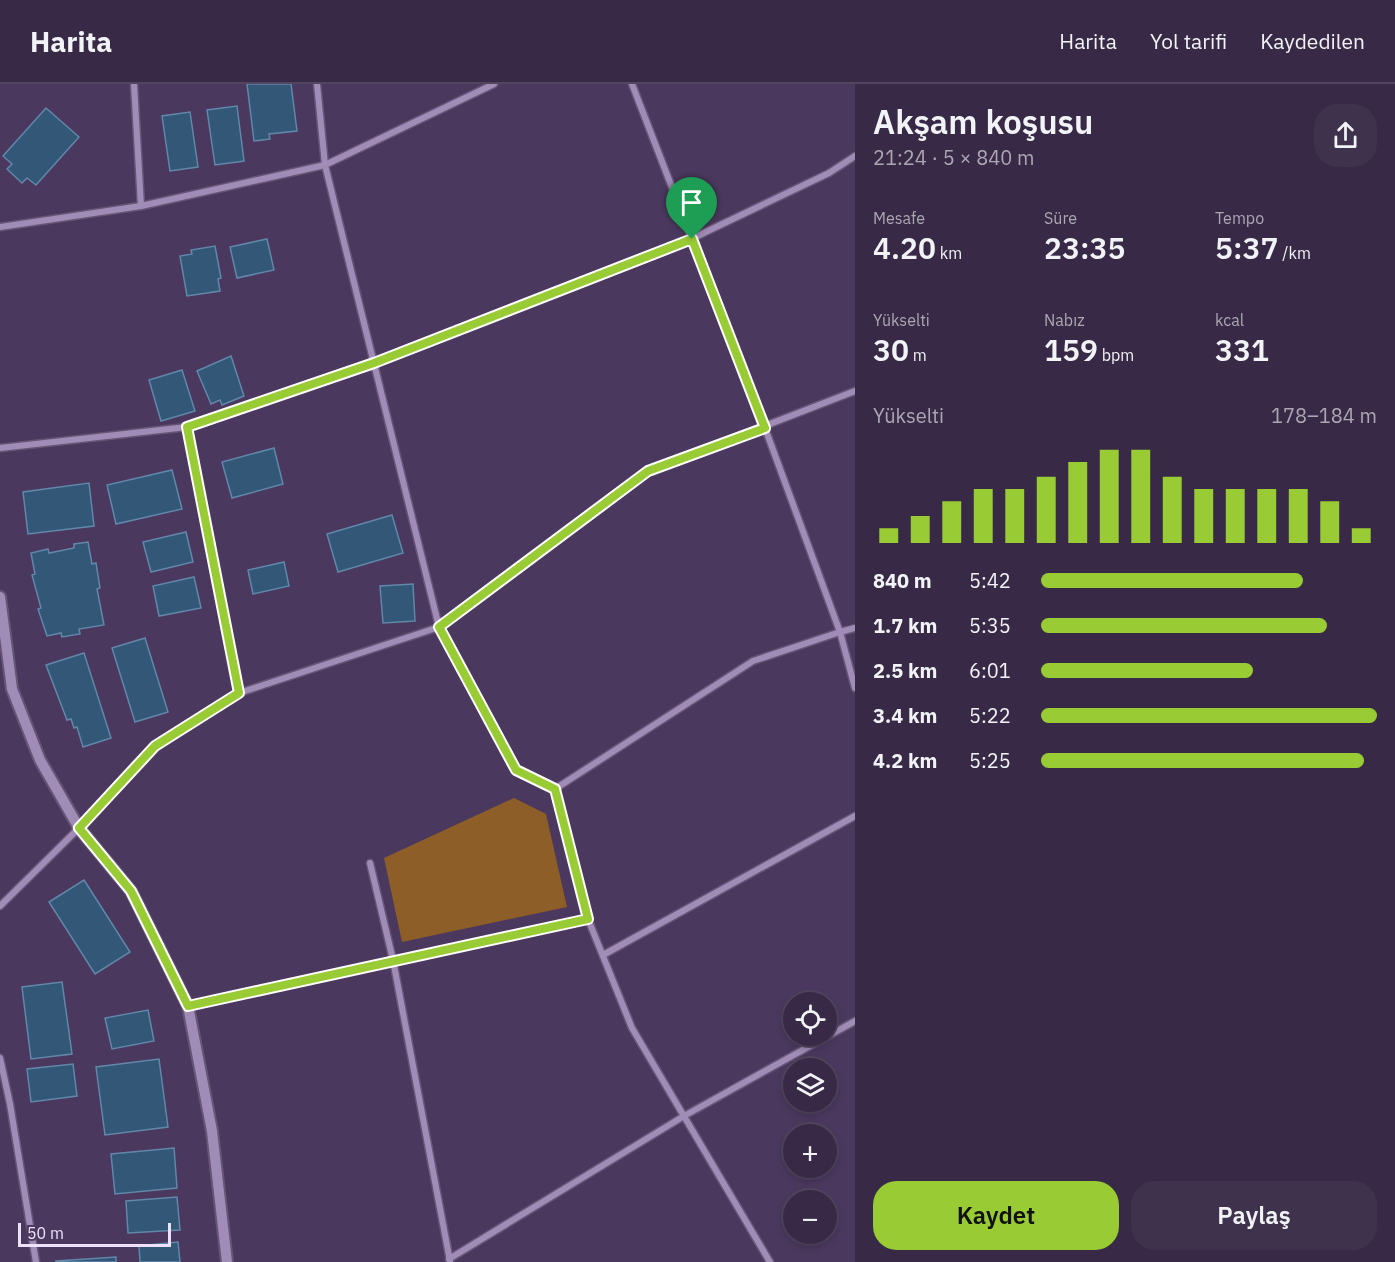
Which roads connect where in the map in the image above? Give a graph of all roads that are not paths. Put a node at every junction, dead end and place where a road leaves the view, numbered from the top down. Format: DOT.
graph roads {
  1 [pos="134,84"];
  2 [pos="317,84"];
  3 [pos="494,84"];
  4 [pos="632,84"];
  5 [pos="855,156"];
  6 [pos="325,165"];
  7 [pos="141,206"];
  8 [pos="0,226"];
  9 [pos="692,239"];
  10 [pos="374,363"];
  11 [pos="855,391"];
  12 [pos="187,427"];
  13 [pos="765,428"];
  14 [pos="0,448"];
  15 [pos="0,597"];
  16 [pos="439,627"];
  17 [pos="855,628"];
  18 [pos="840,632"];
  19 [pos="855,688"];
  20 [pos="239,693"];
  21 [pos="555,789"];
  22 [pos="855,816"];
  23 [pos="79,828"];
  24 [pos="370,863"];
  25 [pos="0,906"];
  26 [pos="588,919"];
  27 [pos="603,955"];
  28 [pos="393,960"];
  29 [pos="188,1006"];
  30 [pos="855,1021"];
  31 [pos="0,1058"];
  32 [pos="684,1116"];
  33 [pos="450,1260"];
  34 [pos="36,1262"];
  35 [pos="227,1262"];
  36 [pos="770,1262"];
  1 -- 7 [label="street"];
  2 -- 6 [label="street"];
  3 -- 6 [label="street"];
  4 -- 9 [label="street"];
  5 -- 9 [label="street"];
  6 -- 7 [label="street"];
  6 -- 10 [label="street"];
  7 -- 8 [label="street"];
  9 -- 10 [label="street"];
  9 -- 13 [label="street"];
  10 -- 12 [label="street"];
  10 -- 16 [label="street"];
  11 -- 13 [label="street"];
  12 -- 14 [label="street"];
  12 -- 20 [label="street"];
  13 -- 16 [label="street"];
  13 -- 18 [label="street"];
  15 -- 23 [label="street"];
  16 -- 20 [label="street"];
  16 -- 21 [label="street"];
  17 -- 18 [label="street"];
  18 -- 19 [label="street"];
  18 -- 21 [label="street"];
  20 -- 23 [label="street"];
  21 -- 26 [label="street"];
  22 -- 27 [label="street"];
  23 -- 25 [label="street"];
  23 -- 29 [label="street"];
  24 -- 28 [label="street"];
  26 -- 27 [label="street"];
  26 -- 28 [label="street"];
  27 -- 32 [label="street"];
  28 -- 29 [label="street"];
  28 -- 33 [label="street"];
  29 -- 35 [label="street"];
  30 -- 32 [label="street"];
  31 -- 34 [label="street"];
  32 -- 33 [label="street"];
  32 -- 36 [label="street"];
}
